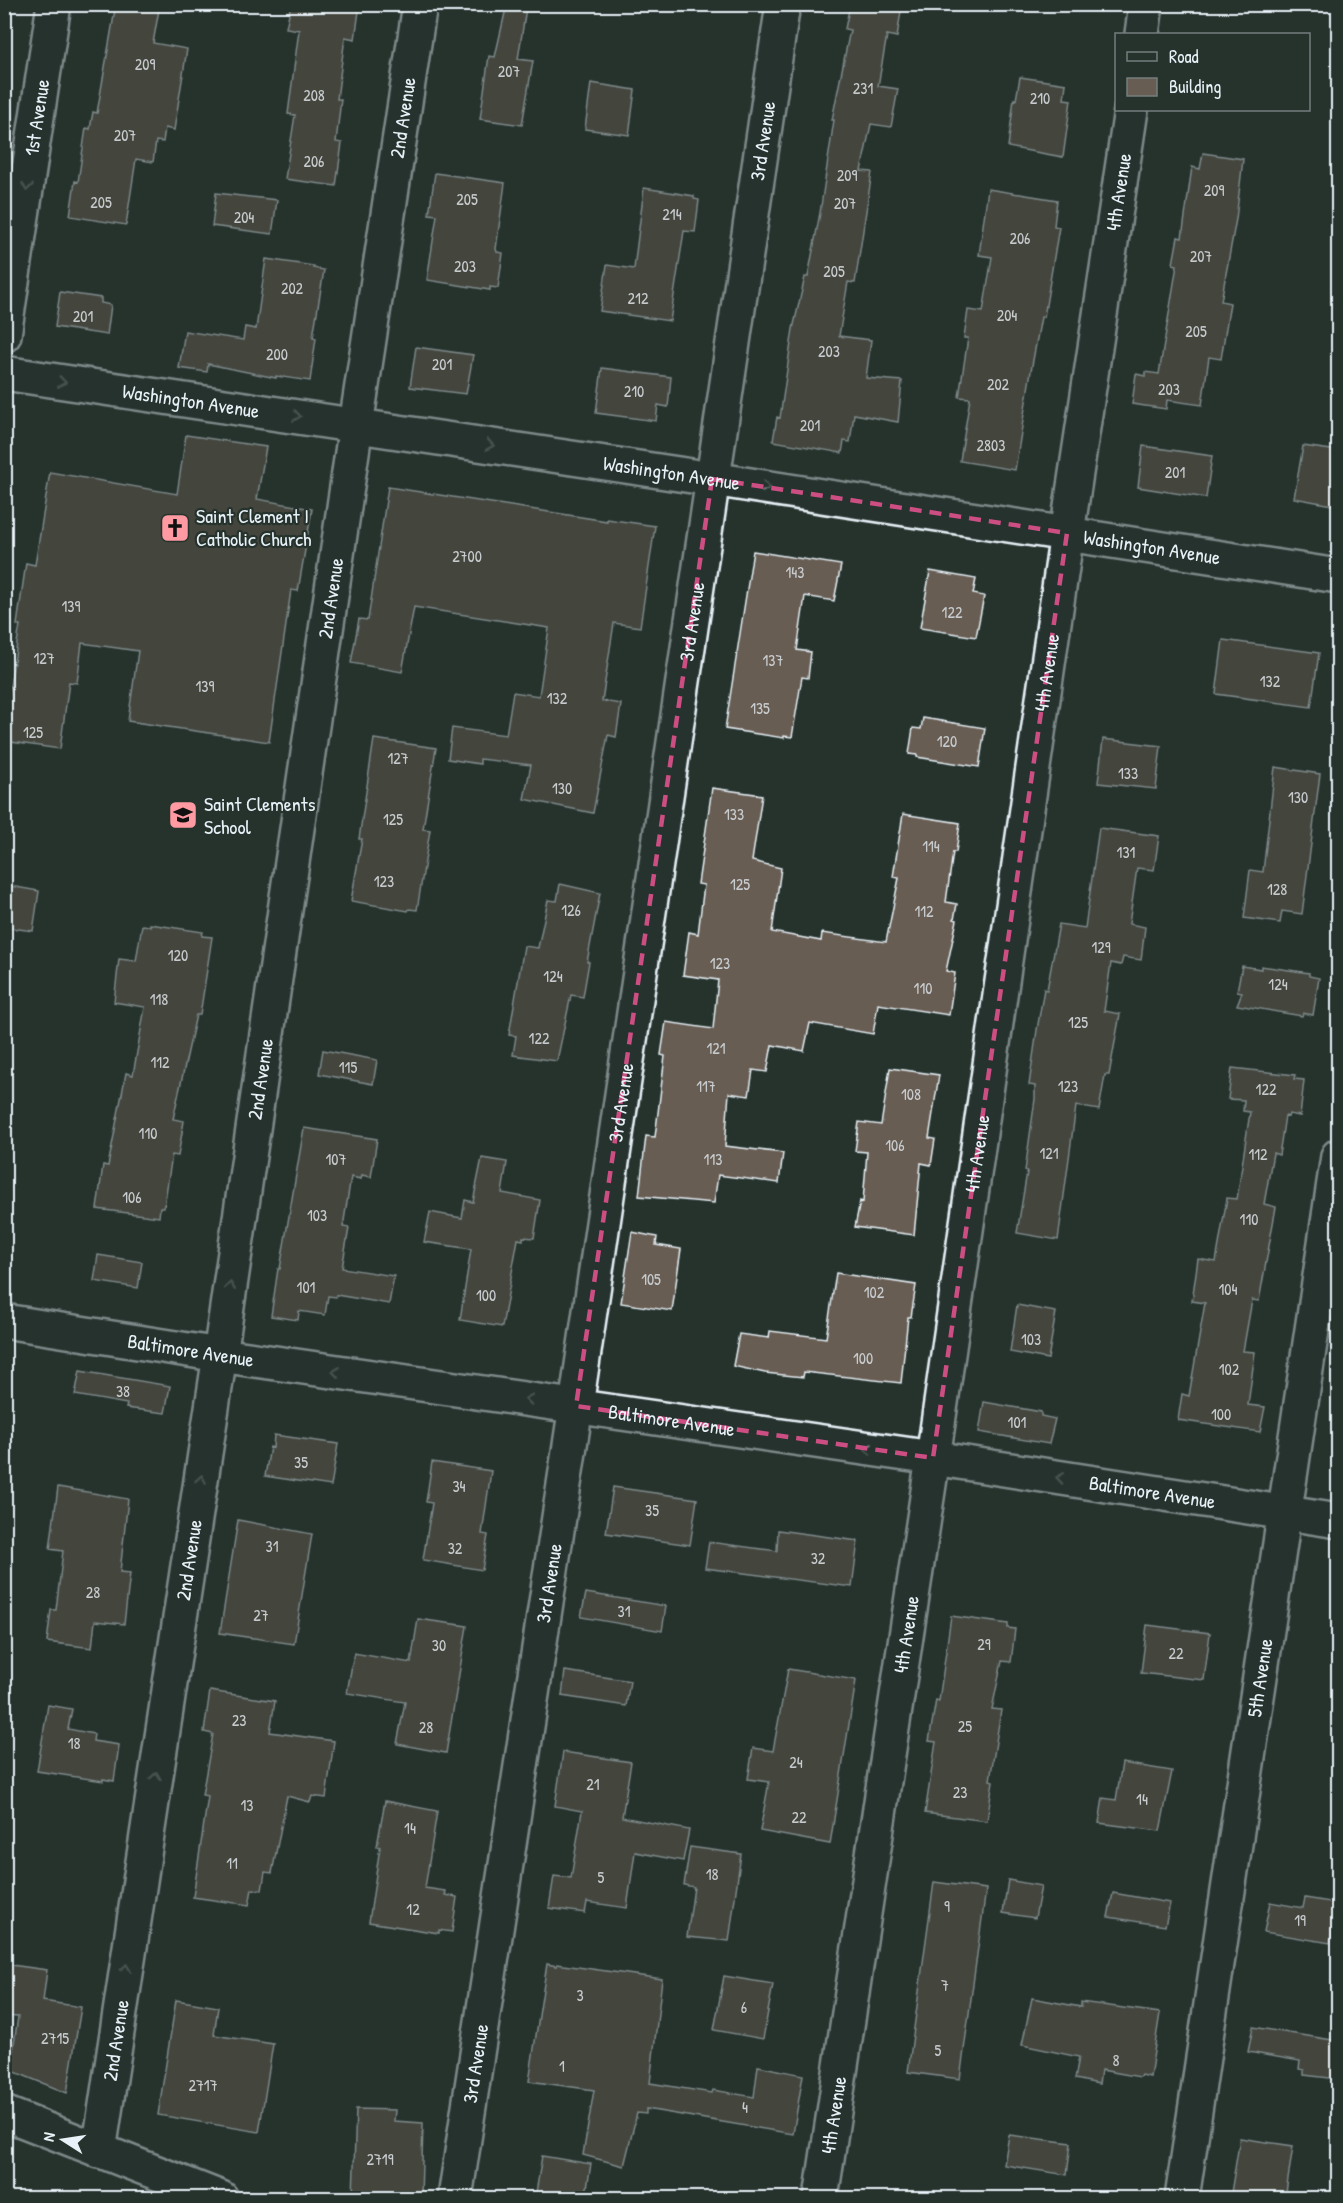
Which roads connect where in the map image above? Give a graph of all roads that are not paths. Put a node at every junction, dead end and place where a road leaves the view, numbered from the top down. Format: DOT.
graph roads {
  1 [pos="54,4"];
  2 [pos="420,4"];
  3 [pos="783,4"];
  4 [pos="1146,4"];
  5 [pos="1142,33"];
  6 [pos="1131,111"];
  7 [pos="4,335"];
  8 [pos="4,373"];
  9 [pos="356,425"];
  10 [pos="712,479"];
  11 [pos="1067,533"];
  12 [pos="1338,576"];
  13 [pos="1338,1156"];
  14 [pos="4,1321"];
  15 [pos="220,1355"];
  16 [pos="576,1406"];
  17 [pos="933,1458"];
  18 [pos="1284,1513"];
  19 [pos="1338,1521"];
  20 [pos="4,2113"];
  21 [pos="99,2151"];
  22 [pos="221,2199"];
  23 [pos="455,2199"];
  24 [pos="820,2199"];
  25 [pos="1182,2199"];
  1 -- 7 [label="street, 1st Avenue, one-way"];
  2 -- 9 [label="street, 2nd Avenue"];
  3 -- 10 [label="street, 3rd Avenue"];
  4 -- 5 [label="street"];
  6 -- 11 [label="street, 4th Avenue"];
  8 -- 9 [label="street, Washington Avenue, one-way"];
  9 -- 10 [label="street, Washington Avenue, one-way"];
  15 -- 9 [label="street, 2nd Avenue, one-way"];
  10 -- 11 [label="street, Washington Avenue, one-way"];
  10 -- 16 [label="street, 3rd Avenue"];
  11 -- 12 [label="street, Washington Avenue"];
  11 -- 17 [label="street, 4th Avenue"];
  13 -- 18 [label="street, 5th Avenue"];
  14 -- 15 [label="street, Baltimore Avenue"];
  16 -- 15 [label="street, Baltimore Avenue, one-way"];
  21 -- 15 [label="street, 2nd Avenue, one-way"];
  17 -- 16 [label="street, Baltimore Avenue, one-way"];
  16 -- 23 [label="street, 3rd Avenue"];
  18 -- 17 [label="street, Baltimore Avenue, one-way"];
  17 -- 24 [label="street, 4th Avenue"];
  18 -- 19 [label="street, Baltimore Avenue"];
  18 -- 25 [label="street, 5th Avenue"];
  20 -- 21 [label="street"];
  21 -- 22 [label="street"];
}
